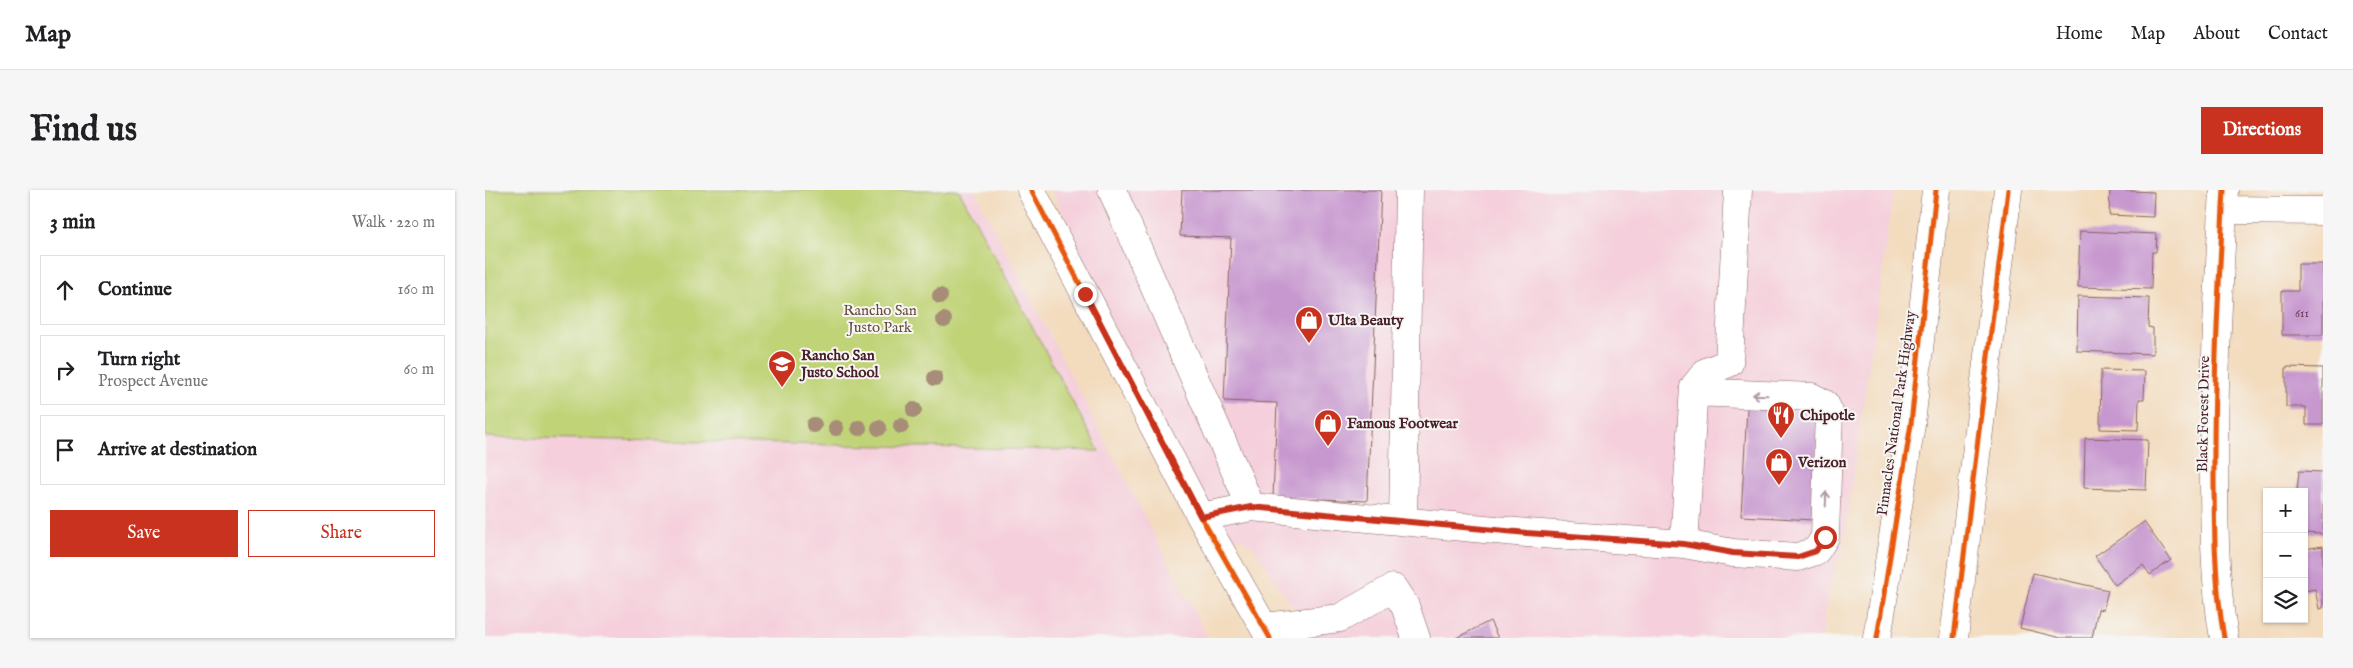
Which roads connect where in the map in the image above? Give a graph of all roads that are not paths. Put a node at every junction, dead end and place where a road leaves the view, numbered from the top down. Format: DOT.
graph roads {
  1 [pos="1031,190"];
  2 [pos="1112,190"];
  3 [pos="1409,190"];
  4 [pos="1738,190"];
  5 [pos="1936,190"];
  6 [pos="2008,190"];
  7 [pos="2223,200"];
  8 [pos="2323,211"];
  9 [pos="1694,392"];
  10 [pos="1251,507"];
  11 [pos="1201,517"];
  12 [pos="1403,521"];
  13 [pos="1684,544"];
  14 [pos="1268,632"];
  15 [pos="1416,638"];
  16 [pos="1877,638"];
  17 [pos="1954,638"];
  18 [pos="2224,638"];
  1 -- 11 [label="street"];
  2 -- 10 [label="street"];
  3 -- 12 [label="street"];
  4 -- 9 [label="street"];
  5 -- 16 [label="street, Pinnacles National Park Highway"];
  6 -- 17 [label="street"];
  7 -- 8 [label="street"];
  7 -- 18 [label="street, Black Forest Drive"];
  9 -- 13 [label="street"];
  13 -- 9 [label="street, one-way"];
  10 -- 11 [label="street"];
  10 -- 12 [label="street"];
  11 -- 14 [label="street"];
  12 -- 13 [label="street"];
  14 -- 15 [label="street"];
}
